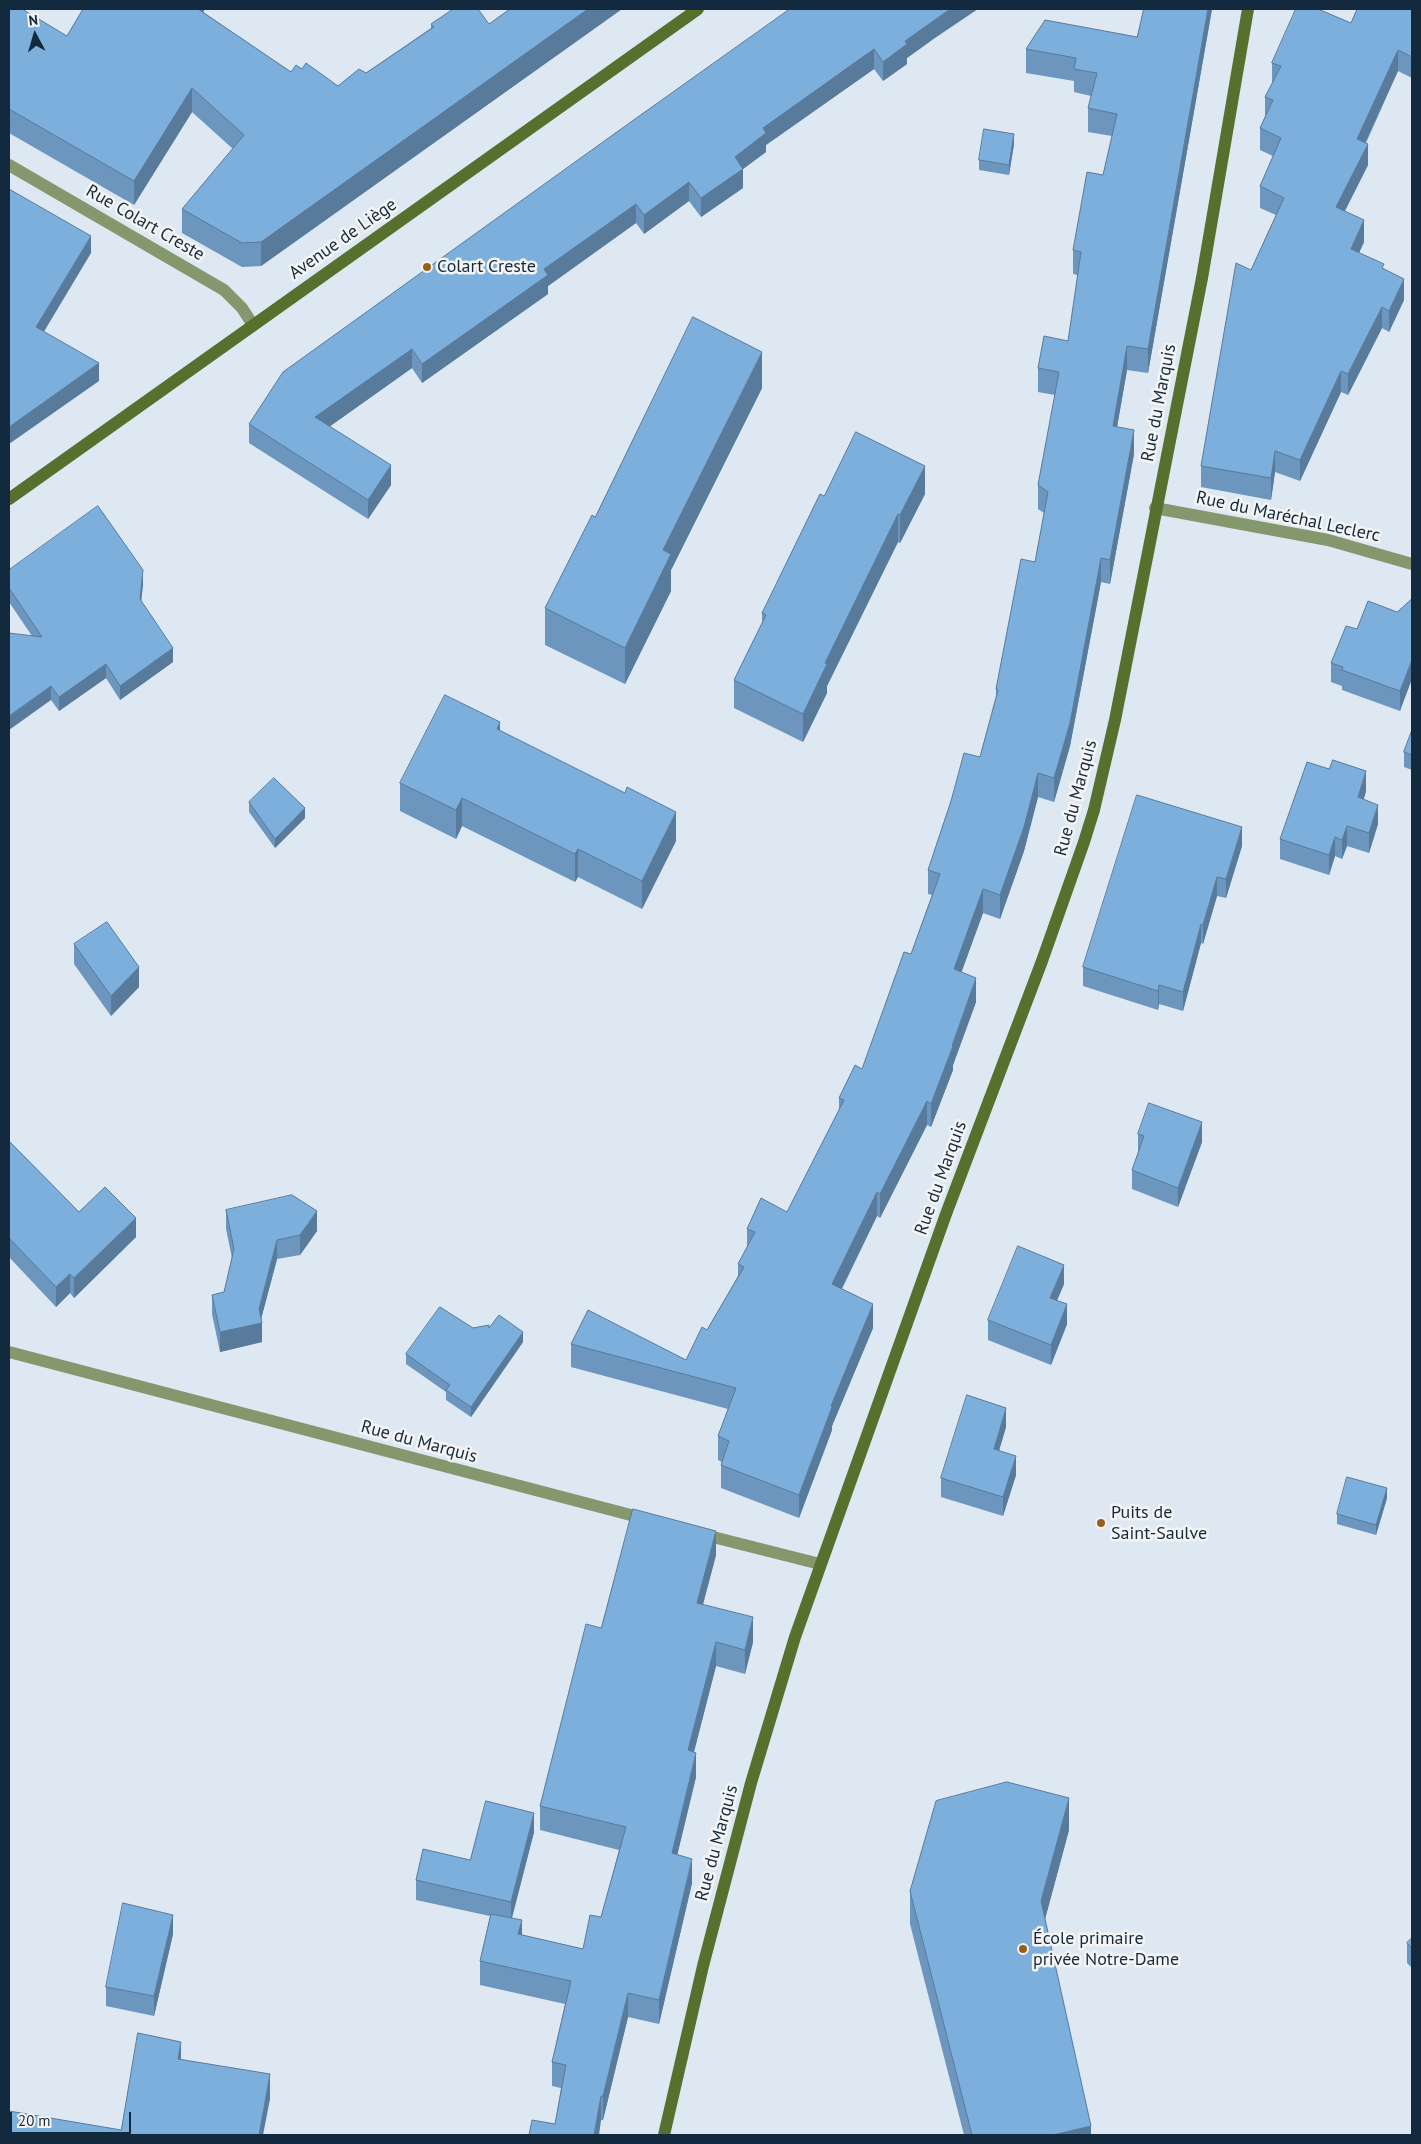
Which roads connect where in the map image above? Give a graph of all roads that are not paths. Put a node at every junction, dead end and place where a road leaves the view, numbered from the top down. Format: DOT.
graph roads {
  1 [pos="698,9"];
  2 [pos="1248,9"];
  3 [pos="9,165"];
  4 [pos="253,325"];
  5 [pos="9,499"];
  6 [pos="1155,508"];
  7 [pos="1412,564"];
  8 [pos="9,1352"];
  9 [pos="656,1522"];
  10 [pos="685,1529"];
  11 [pos="820,1564"];
  12 [pos="664,2135"];
  1 -- 4 [label="main road, Avenue de Liège"];
  2 -- 6 [label="main road, Rue du Marquis"];
  3 -- 4 [label="street, Rue Colart Creste"];
  4 -- 5 [label="main road, Avenue de Liège"];
  6 -- 7 [label="street, Rue du Maréchal Leclerc"];
  6 -- 11 [label="main road, Rue du Marquis"];
  8 -- 9 [label="street, Rue du Marquis"];
  10 -- 11 [label="street"];
  11 -- 12 [label="main road, Rue du Marquis"];
}
